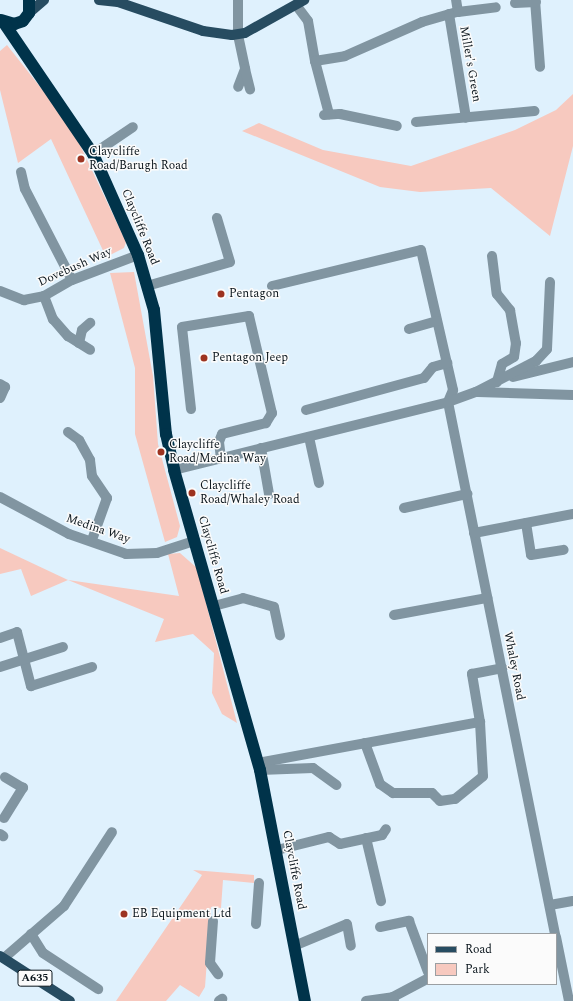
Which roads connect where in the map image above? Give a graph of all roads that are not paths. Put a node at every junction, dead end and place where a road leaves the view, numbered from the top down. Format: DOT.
graph roads {
  1 [pos="29,0"];
  2 [pos="43,0"];
  3 [pos="47,0"];
  4 [pos="99,0"];
  5 [pos="238,0"];
  6 [pos="456,0"];
  7 [pos="118,1"];
  8 [pos="536,1"];
  9 [pos="300,3"];
  10 [pos="515,3"];
  11 [pos="496,7"];
  12 [pos="29,13"];
  13 [pos="454,13"];
  14 [pos="2,21"];
  15 [pos="19,23"];
  16 [pos="238,35"];
  17 [pos="21,46"];
  18 [pos="315,61"];
  19 [pos="540,67"];
  20 [pos="245,69"];
  21 [pos="238,87"];
  22 [pos="250,89"];
  23 [pos="534,111"];
  24 [pos="466,118"];
  25 [pos="416,122"];
  26 [pos="397,126"];
  27 [pos="133,127"];
  28 [pos="93,154"];
  29 [pos="21,172"];
  30 [pos="217,218"];
  31 [pos="138,255"];
  32 [pos="492,256"];
  33 [pos="72,280"];
  34 [pos="550,282"];
  35 [pos="147,286"];
  36 [pos="272,286"];
  37 [pos="0,291"];
  38 [pos="44,296"];
  39 [pos="437,321"];
  40 [pos="90,323"];
  41 [pos="409,329"];
  42 [pos="79,343"];
  43 [pos="90,350"];
  44 [pos="573,362"];
  45 [pos="447,363"];
  46 [pos="500,380"];
  47 [pos="0,384"];
  48 [pos="476,392"];
  49 [pos="573,395"];
  50 [pos="0,398"];
  51 [pos="448,402"];
  52 [pos="192,409"];
  53 [pos="306,410"];
  54 [pos="68,432"];
  55 [pos="309,437"];
  56 [pos="260,448"];
  57 [pos="221,458"];
  58 [pos="174,470"];
  59 [pos="319,483"];
  60 [pos="269,494"];
  61 [pos="467,494"];
  62 [pos="0,497"];
  63 [pos="404,508"];
  64 [pos="573,514"];
  65 [pos="526,523"];
  66 [pos="474,533"];
  67 [pos="92,540"];
  68 [pos="194,540"];
  69 [pos="564,550"];
  70 [pos="487,598"];
  71 [pos="214,606"];
  72 [pos="394,615"];
  73 [pos="280,635"];
  74 [pos="0,638"];
  75 [pos="63,647"];
  76 [pos="24,660"];
  77 [pos="0,667"];
  78 [pos="92,667"];
  79 [pos="502,668"];
  80 [pos="480,722"];
  81 [pos="365,743"];
  82 [pos="259,766"];
  83 [pos="2,778"];
  84 [pos="336,785"];
  85 [pos="4,818"];
  86 [pos="386,829"];
  87 [pos="112,832"];
  88 [pos="366,838"];
  89 [pos="277,850"];
  90 [pos="259,883"];
  91 [pos="381,901"];
  92 [pos="573,901"];
  93 [pos="550,905"];
  94 [pos="214,921"];
  95 [pos="256,924"];
  96 [pos="380,927"];
  97 [pos="555,933"];
  98 [pos="31,934"];
  99 [pos="557,942"];
  100 [pos="294,946"];
  101 [pos="352,946"];
  102 [pos="2,957"];
  103 [pos="427,969"];
  104 [pos="218,974"];
  105 [pos="427,979"];
  106 [pos="98,989"];
  107 [pos="393,999"];
  108 [pos="70,1001"];
  109 [pos="305,1001"];
  110 [pos="366,1001"];
  111 [pos="569,1001"];
  1 -- 12 [label="highway"];
  2 -- 3 [label="main road"];
  2 -- 12 [label="main road"];
  4 -- 7 [label="main road"];
  5 -- 16 [label="street"];
  6 -- 13 [label="street, Miller's Green"];
  7 -- 16 [label="main road"];
  8 -- 10 [label="street"];
  8 -- 19 [label="street"];
  9 -- 16 [label="main road"];
  9 -- 18 [label="street"];
  11 -- 13 [label="street"];
  12 -- 15 [label="highway"];
  13 -- 18 [label="street"];
  13 -- 24 [label="street, Miller's Green"];
  14 -- 15 [label="highway"];
  14 -- 17 [label="highway, Claycliffe Road"];
  15 -- 17 [label="highway, Claycliffe Road"];
  16 -- 20 [label="street"];
  17 -- 28 [label="highway, Claycliffe Road"];
  18 -- 26 [label="street"];
  20 -- 21 [label="street"];
  20 -- 22 [label="street"];
  23 -- 24 [label="street, Miller's Green"];
  24 -- 25 [label="street, Miller's Green"];
  27 -- 28 [label="street"];
  28 -- 31 [label="highway, Claycliffe Road"];
  29 -- 33 [label="street"];
  30 -- 35 [label="street"];
  31 -- 33 [label="street, Dovebush Way"];
  31 -- 35 [label="highway, Claycliffe Road"];
  32 -- 46 [label="street"];
  33 -- 38 [label="street, Dovebush Way"];
  34 -- 46 [label="street"];
  35 -- 58 [label="highway, Claycliffe Road"];
  36 -- 39 [label="street"];
  37 -- 38 [label="street, Dovebush Way"];
  38 -- 42 [label="street"];
  39 -- 41 [label="street"];
  39 -- 45 [label="street"];
  40 -- 42 [label="street"];
  42 -- 43 [label="street"];
  44 -- 46 [label="street"];
  45 -- 51 [label="street"];
  45 -- 53 [label="street"];
  46 -- 48 [label="street"];
  47 -- 50 [label="street"];
  48 -- 49 [label="street"];
  48 -- 51 [label="street"];
  51 -- 55 [label="street"];
  51 -- 61 [label="street, Whaley Road"];
  52 -- 57 [label="street"];
  54 -- 67 [label="street"];
  55 -- 56 [label="street"];
  55 -- 59 [label="street"];
  56 -- 57 [label="street"];
  56 -- 60 [label="street"];
  57 -- 58 [label="street"];
  58 -- 68 [label="highway, Claycliffe Road"];
  61 -- 63 [label="street"];
  61 -- 66 [label="street, Whaley Road"];
  62 -- 67 [label="street, Medina Way"];
  64 -- 65 [label="street"];
  65 -- 66 [label="street"];
  65 -- 69 [label="street"];
  66 -- 70 [label="street, Whaley Road"];
  67 -- 68 [label="street, Medina Way"];
  68 -- 71 [label="highway, Claycliffe Road"];
  70 -- 72 [label="street"];
  70 -- 79 [label="street, Whaley Road"];
  71 -- 73 [label="street"];
  71 -- 82 [label="highway, Claycliffe Road"];
  74 -- 76 [label="street"];
  75 -- 76 [label="street"];
  76 -- 77 [label="street"];
  76 -- 78 [label="street"];
  79 -- 80 [label="street"];
  79 -- 93 [label="street, Whaley Road"];
  80 -- 81 [label="street"];
  80 -- 81 [label="street"];
  81 -- 82 [label="street"];
  82 -- 84 [label="street"];
  82 -- 89 [label="highway, Claycliffe Road"];
  83 -- 85 [label="street"];
  86 -- 88 [label="street"];
  87 -- 98 [label="street"];
  88 -- 89 [label="street"];
  88 -- 91 [label="street"];
  89 -- 100 [label="highway, Claycliffe Road"];
  90 -- 95 [label="street"];
  92 -- 93 [label="street"];
  93 -- 97 [label="street, Whaley Road"];
  94 -- 104 [label="street"];
  96 -- 103 [label="street"];
  98 -- 102 [label="street"];
  98 -- 106 [label="street"];
  99 -- 111 [label="street"];
  100 -- 101 [label="street"];
  100 -- 109 [label="highway, Claycliffe Road"];
  102 -- 108 [label="main road, A635"];
  105 -- 107 [label="street"];
  107 -- 110 [label="street"];
}
